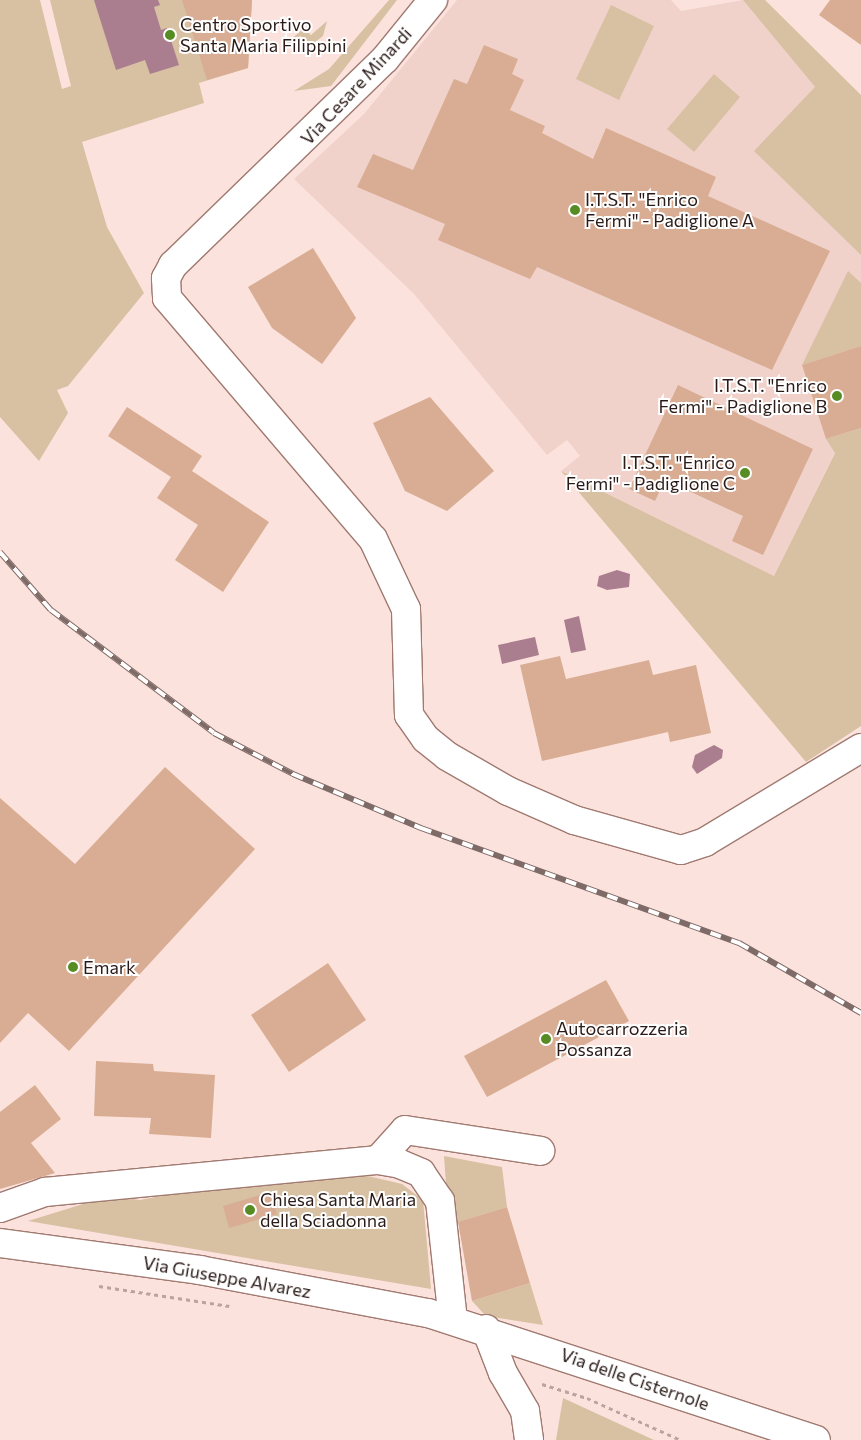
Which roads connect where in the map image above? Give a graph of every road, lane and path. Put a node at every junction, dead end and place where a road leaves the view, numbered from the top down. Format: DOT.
graph roads {
  1 [pos="433,0"];
  2 [pos="861,748"];
  3 [pos="540,1151"];
  4 [pos="378,1160"];
  5 [pos="0,1208"];
  6 [pos="0,1243"];
  7 [pos="91,1285"];
  8 [pos="235,1307"];
  9 [pos="453,1320"];
  10 [pos="486,1329"];
  11 [pos="503,1374"];
  12 [pos="529,1440"];
  13 [pos="681,1440"];
  14 [pos="816,1440"];
  1 -- 2 [label="street, Via Cesare Minardi"];
  3 -- 4 [label="street"];
  4 -- 5 [label="street"];
  4 -- 9 [label="street"];
  6 -- 9 [label="street, Via Giuseppe Alvarez"];
  7 -- 8 [label="path"];
  9 -- 10 [label="street, Via delle Cisternole"];
  10 -- 11 [label="street"];
  10 -- 14 [label="street, Via delle Cisternole"];
  11 -- 12 [label="street"];
  11 -- 13 [label="path"];
}
